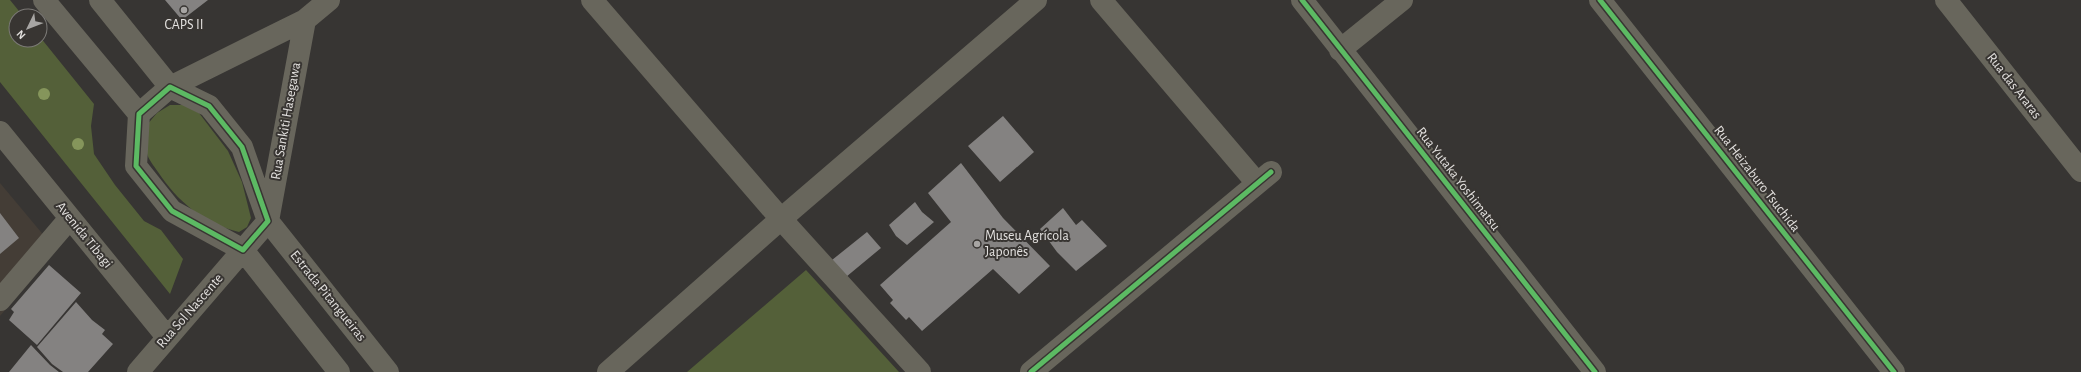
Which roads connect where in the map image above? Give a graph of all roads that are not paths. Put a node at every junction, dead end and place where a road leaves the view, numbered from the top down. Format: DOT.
graph roads {
  1 [pos="44,0"];
  2 [pos="100,0"];
  3 [pos="329,0"];
  4 [pos="592,0"];
  5 [pos="1036,0"];
  6 [pos="1101,0"];
  7 [pos="1302,0"];
  8 [pos="1402,0"];
  9 [pos="1600,0"];
  10 [pos="1946,0"];
  11 [pos="305,20"];
  12 [pos="1340,50"];
  13 [pos="170,87"];
  14 [pos="139,114"];
  15 [pos="0,132"];
  16 [pos="2081,171"];
  17 [pos="70,218"];
  18 [pos="781,219"];
  19 [pos="268,221"];
  20 [pos="243,250"];
  21 [pos="0,300"];
  22 [pos="168,337"];
  23 [pos="138,372"];
  24 [pos="339,372"];
  25 [pos="388,372"];
  26 [pos="608,372"];
  27 [pos="920,372"];
  28 [pos="1031,372"];
  29 [pos="1595,372"];
  30 [pos="1894,372"];
  1 -- 14 [label="street"];
  2 -- 13 [label="street"];
  3 -- 11 [label="street"];
  4 -- 18 [label="street"];
  5 -- 18 [label="street"];
  6 -- 28 [label="street"];
  7 -- 12 [label="street, Rua Yutaka Yoshimatsu"];
  8 -- 12 [label="street"];
  9 -- 30 [label="street, Rua Heizaburo Tsuchida"];
  10 -- 16 [label="street, Rua das Araras"];
  11 -- 13 [label="street"];
  11 -- 19 [label="street, Rua Sankiti Hasegawa"];
  12 -- 29 [label="street, Rua Yutaka Yoshimatsu"];
  13 -- 14 [label="street"];
  13 -- 19 [label="street, Estrada Pitangueiras"];
  14 -- 20 [label="street"];
  15 -- 17 [label="street, Avenida Tibagi"];
  17 -- 21 [label="street"];
  17 -- 22 [label="street, Avenida Tibagi"];
  18 -- 26 [label="street"];
  18 -- 27 [label="street"];
  19 -- 20 [label="street, Rua Sol Nascente"];
  19 -- 25 [label="street, Estrada Pitangueiras"];
  20 -- 22 [label="street, Rua Sol Nascente"];
  20 -- 24 [label="street"];
  22 -- 23 [label="street, Rua Sol Nascente"];
}
